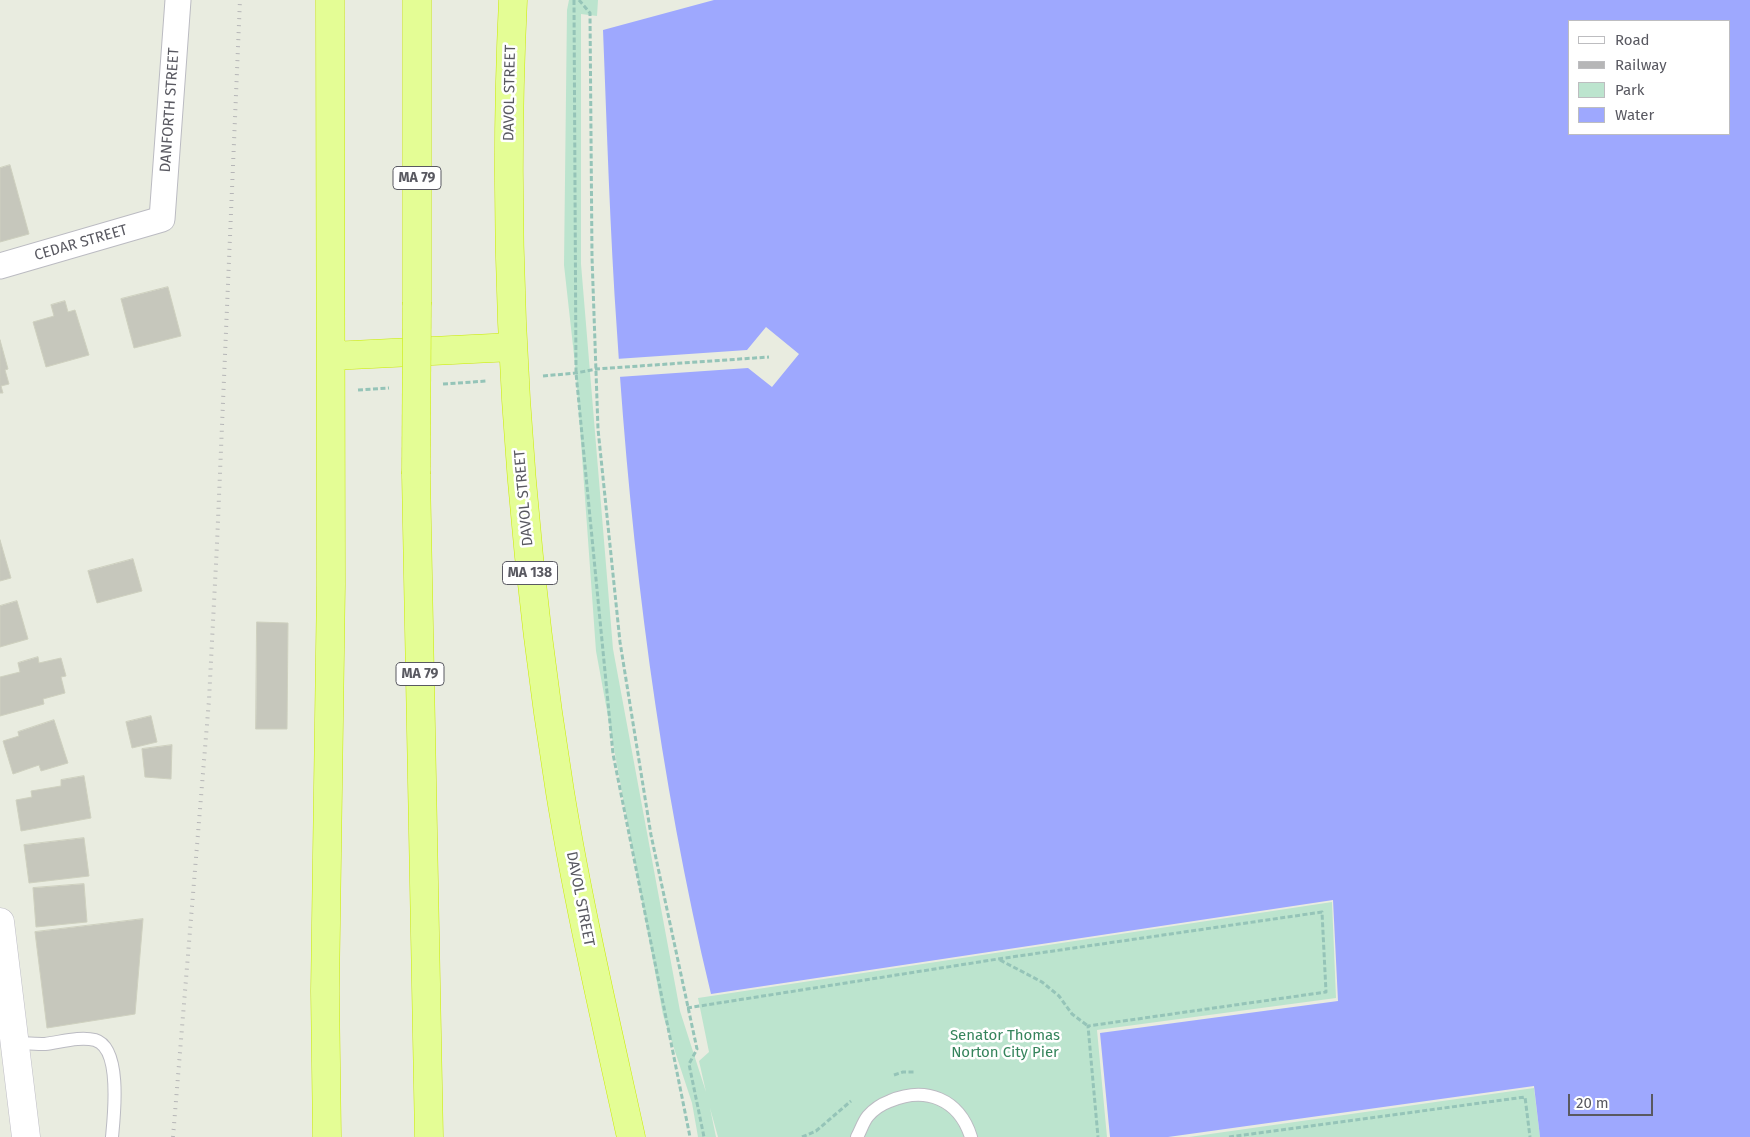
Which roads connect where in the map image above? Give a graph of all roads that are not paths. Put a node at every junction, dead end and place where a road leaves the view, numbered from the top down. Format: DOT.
graph roads {
  1 [pos="178,0"];
  2 [pos="330,0"];
  3 [pos="417,0"];
  4 [pos="517,1"];
  5 [pos="162,219"];
  6 [pos="0,266"];
  7 [pos="513,348"];
  8 [pos="331,356"];
  9 [pos="0,922"];
  10 [pos="7,1044"];
  11 [pos="26,1137"];
  12 [pos="112,1137"];
  13 [pos="327,1137"];
  14 [pos="429,1137"];
  15 [pos="631,1137"];
  16 [pos="857,1137"];
  17 [pos="971,1137"];
  1 -- 5 [label="street, DANFORTH STREET"];
  2 -- 8 [label="highway"];
  3 -- 14 [label="highway, MA 79, bridge"];
  4 -- 7 [label="highway, DAVOL STREET / MA 138"];
  5 -- 6 [label="street, CEDAR STREET"];
  7 -- 8 [label="highway"];
  7 -- 15 [label="highway, DAVOL STREET / MA 138"];
  8 -- 13 [label="highway"];
  9 -- 10 [label="main road"];
  10 -- 11 [label="main road"];
  10 -- 12 [label="lane"];
  16 -- 17 [label="lane"];
}
